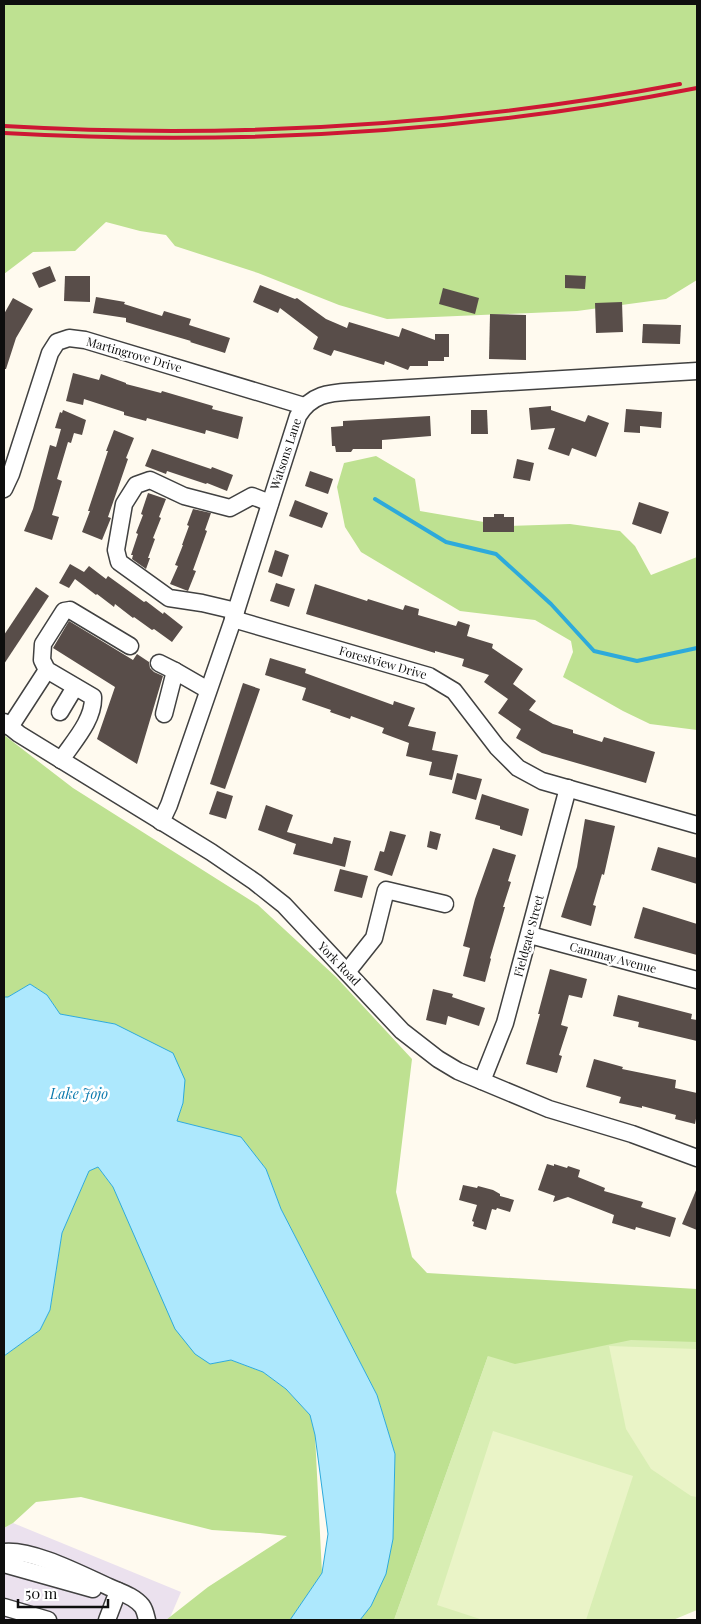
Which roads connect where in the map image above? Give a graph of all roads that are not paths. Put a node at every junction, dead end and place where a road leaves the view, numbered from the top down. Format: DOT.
graph roads {
  1 [pos="697,371"];
  2 [pos="304,406"];
  3 [pos="4,489"];
  4 [pos="270,504"];
  5 [pos="234,615"];
  6 [pos="130,646"];
  7 [pos="159,663"];
  8 [pos="47,670"];
  9 [pos="175,671"];
  10 [pos="75,687"];
  11 [pos="208,690"];
  12 [pos="60,712"];
  13 [pos="164,714"];
  14 [pos="7,724"];
  15 [pos="61,760"];
  16 [pos="568,788"];
  17 [pos="161,822"];
  18 [pos="697,825"];
  19 [pos="445,904"];
  20 [pos="530,934"];
  21 [pos="347,972"];
  22 [pos="697,980"];
  23 [pos="482,1081"];
  24 [pos="697,1158"];
  25 [pos="4,1552"];
  26 [pos="4,1564"];
  27 [pos="118,1592"];
  28 [pos="4,1607"];
  29 [pos="48,1620"];
  30 [pos="107,1620"];
  31 [pos="147,1620"];
  1 -- 2 [label="street, Watsons Lane"];
  2 -- 3 [label="street, Martingrove Drive"];
  2 -- 4 [label="street, Watsons Lane"];
  4 -- 5 [label="street, Watsons Lane"];
  4 -- 5 [label="street, Forestview Drive"];
  5 -- 11 [label="street, Watsons Lane"];
  5 -- 16 [label="street, Forestview Drive"];
  6 -- 8 [label="street"];
  7 -- 9 [label="street"];
  8 -- 10 [label="street"];
  8 -- 14 [label="street"];
  9 -- 11 [label="street"];
  9 -- 13 [label="street"];
  10 -- 12 [label="street"];
  10 -- 15 [label="street"];
  11 -- 17 [label="street, Watsons Lane"];
  14 -- 15 [label="street, York Road"];
  15 -- 17 [label="street, York Road"];
  16 -- 18 [label="street, Forestview Drive"];
  16 -- 20 [label="street, Fieldgate Street"];
  17 -- 21 [label="street, York Road"];
  19 -- 21 [label="street"];
  20 -- 22 [label="street, Cammay Avenue"];
  20 -- 23 [label="street, Fieldgate Street"];
  21 -- 23 [label="street, York Road"];
  23 -- 24 [label="street, York Road"];
  25 -- 27 [label="street"];
  26 -- 27 [label="street"];
  27 -- 30 [label="street"];
  27 -- 31 [label="street"];
  28 -- 29 [label="street"];
}
